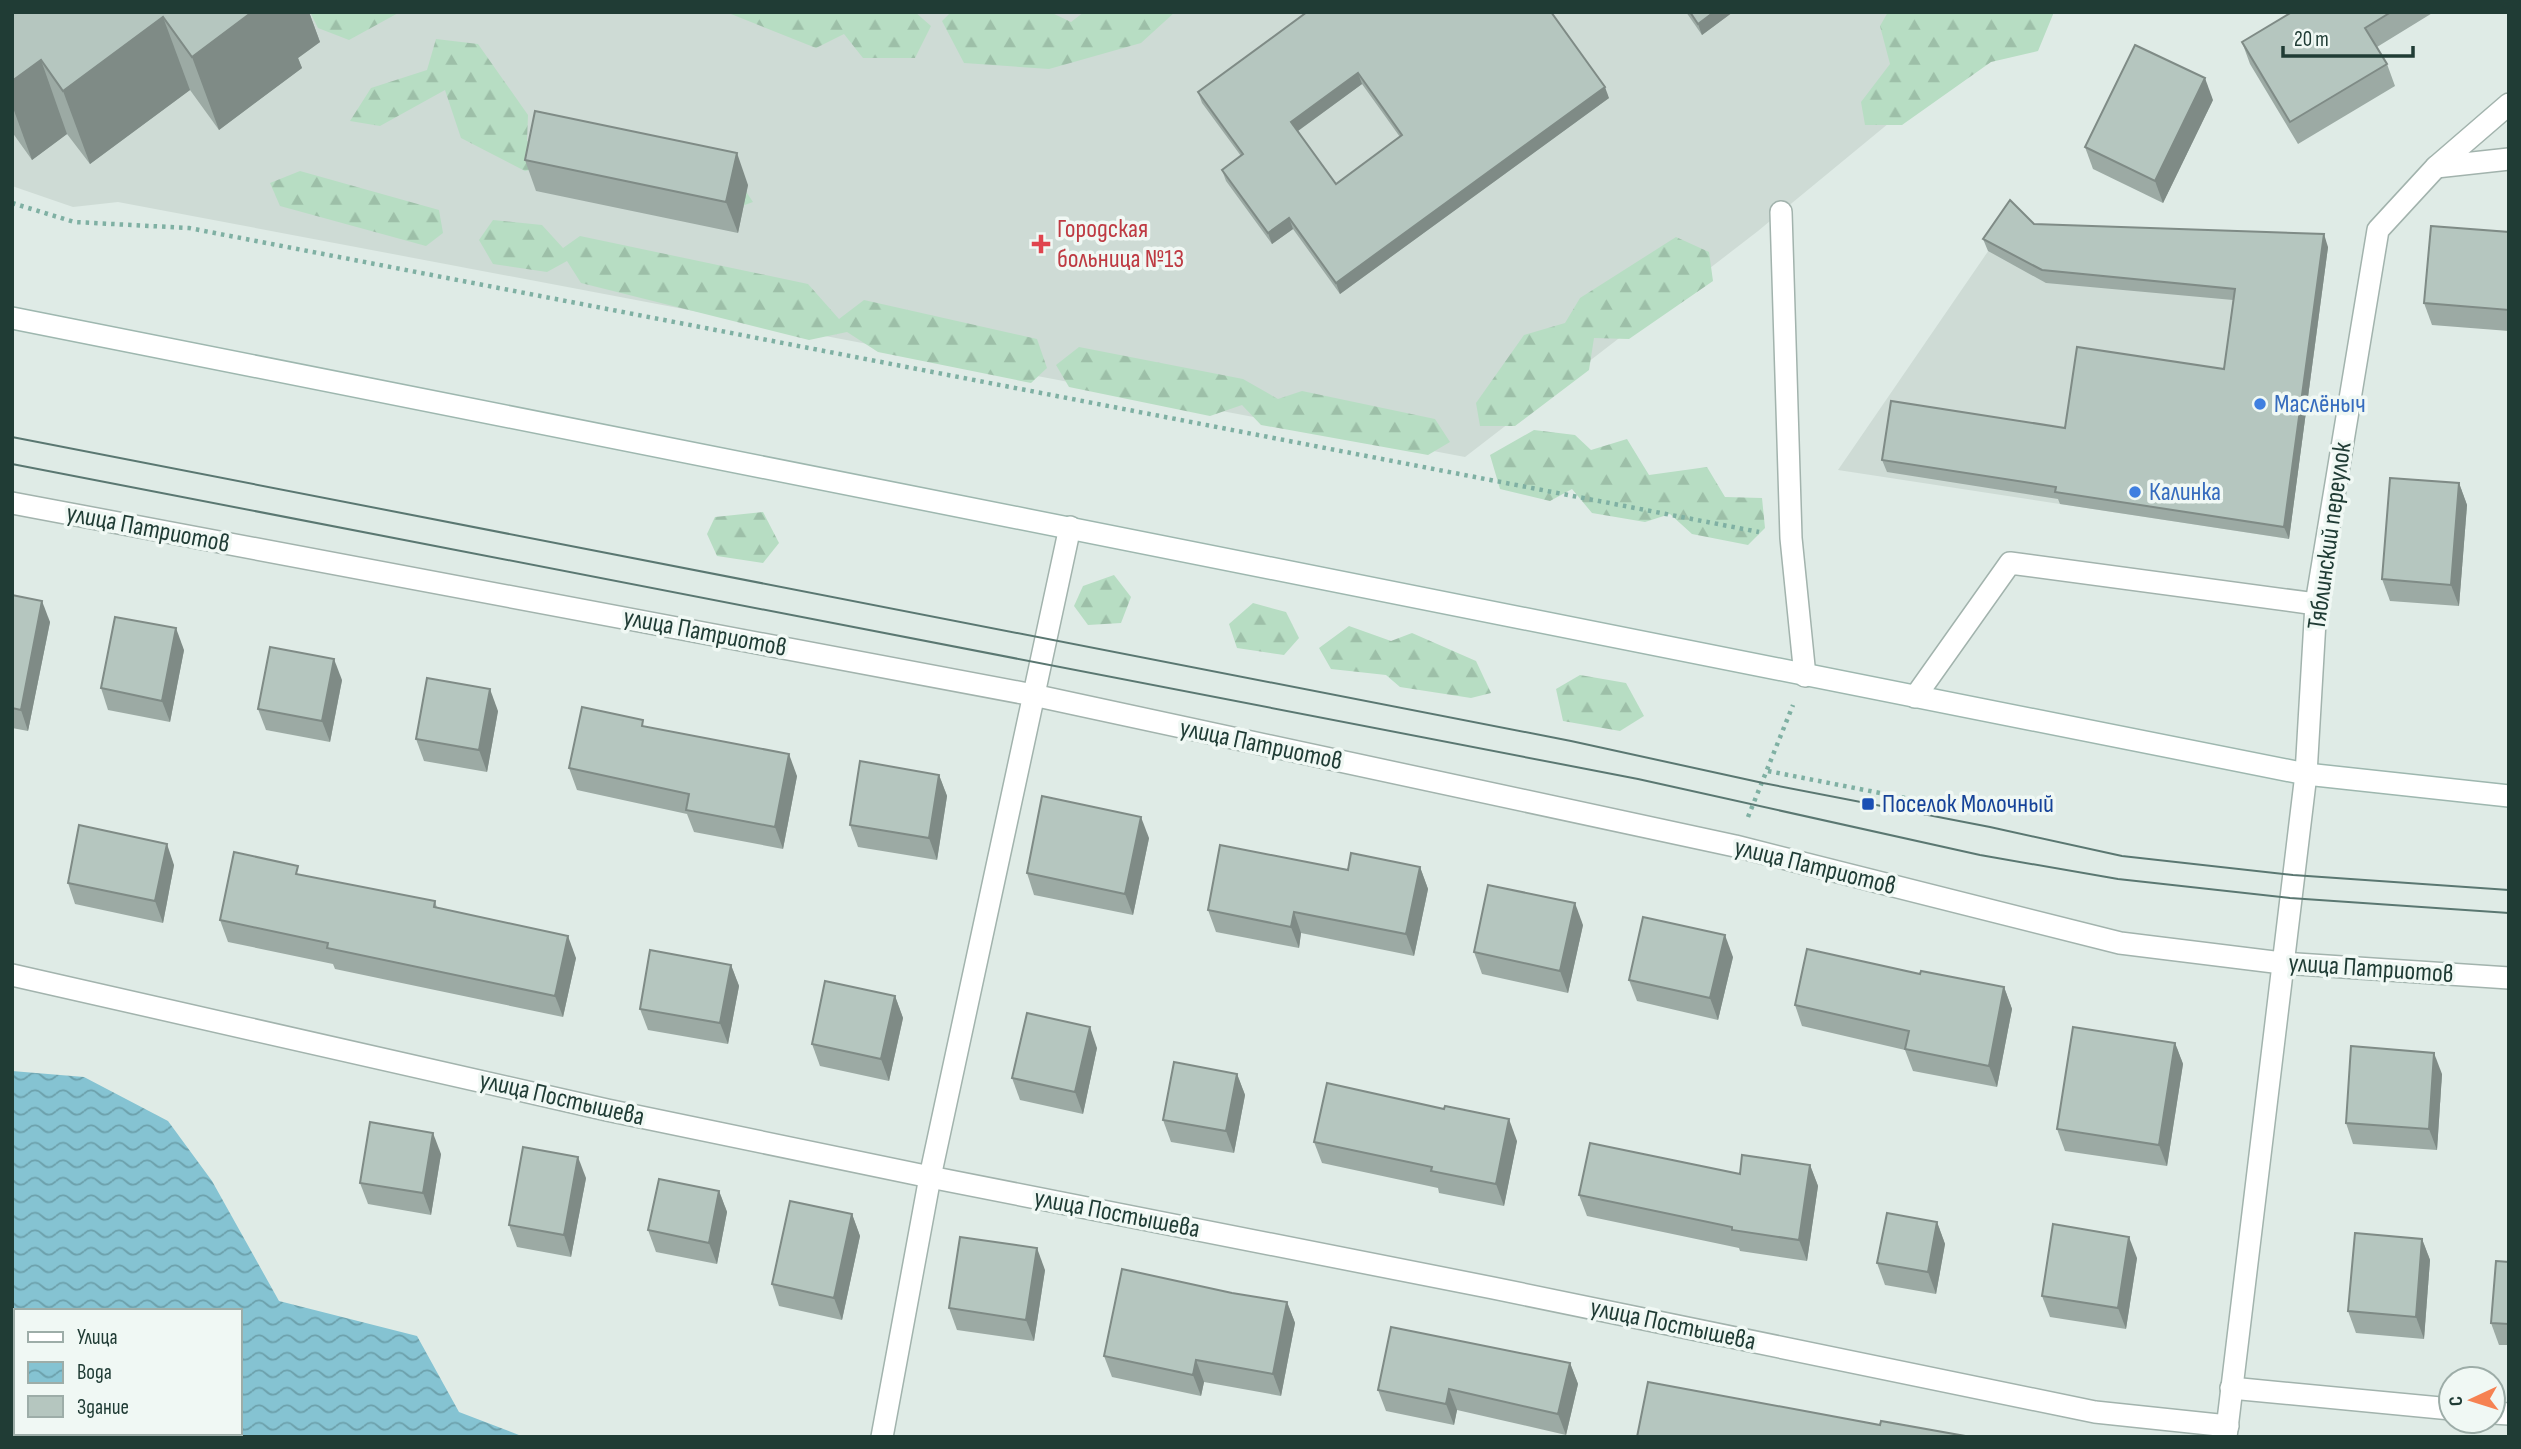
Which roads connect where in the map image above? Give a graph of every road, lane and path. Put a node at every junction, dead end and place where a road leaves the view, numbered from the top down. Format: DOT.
graph roads {
  1 [pos="2509,104"];
  2 [pos="2509,159"];
  3 [pos="2436,167"];
  4 [pos="12,203"];
  5 [pos="1781,212"];
  6 [pos="12,318"];
  7 [pos="12,503"];
  8 [pos="1070,527"];
  9 [pos="1791,538"];
  10 [pos="2316,604"];
  11 [pos="1805,676"];
  12 [pos="1033,695"];
  13 [pos="1915,697"];
  14 [pos="1768,771"];
  15 [pos="2306,775"];
  16 [pos="2509,796"];
  17 [pos="1982,813"];
  18 [pos="1734,846"];
  19 [pos="2282,963"];
  20 [pos="12,975"];
  21 [pos="2509,978"];
  22 [pos="930,1177"];
  23 [pos="2231,1388"];
  24 [pos="2437,1408"];
  25 [pos="2227,1431"];
  26 [pos="882,1437"];
  1 -- 3 [label="street, Тяблинский переулок"];
  2 -- 3 [label="street"];
  3 -- 10 [label="street, Тяблинский переулок"];
  4 -- 9 [label="path"];
  5 -- 9 [label="street"];
  6 -- 8 [label="street"];
  7 -- 12 [label="street, улица Патриотов"];
  8 -- 11 [label="street"];
  8 -- 12 [label="street"];
  9 -- 11 [label="street"];
  10 -- 13 [label="street"];
  10 -- 15 [label="street, Тяблинский переулок"];
  11 -- 13 [label="street"];
  11 -- 14 [label="path"];
  12 -- 18 [label="street, улица Патриотов"];
  12 -- 22 [label="street"];
  13 -- 15 [label="street"];
  14 -- 17 [label="path"];
  14 -- 18 [label="path"];
  15 -- 16 [label="street"];
  15 -- 19 [label="street, Тяблинский переулок"];
  18 -- 19 [label="street, улица Патриотов"];
  19 -- 21 [label="street, улица Патриотов"];
  19 -- 23 [label="street, Тяблинский переулок"];
  20 -- 22 [label="street, улица Постышева"];
  22 -- 25 [label="street, улица Постышева"];
  22 -- 26 [label="street"];
  23 -- 24 [label="street"];
  23 -- 25 [label="street, Тяблинский переулок"];
}
